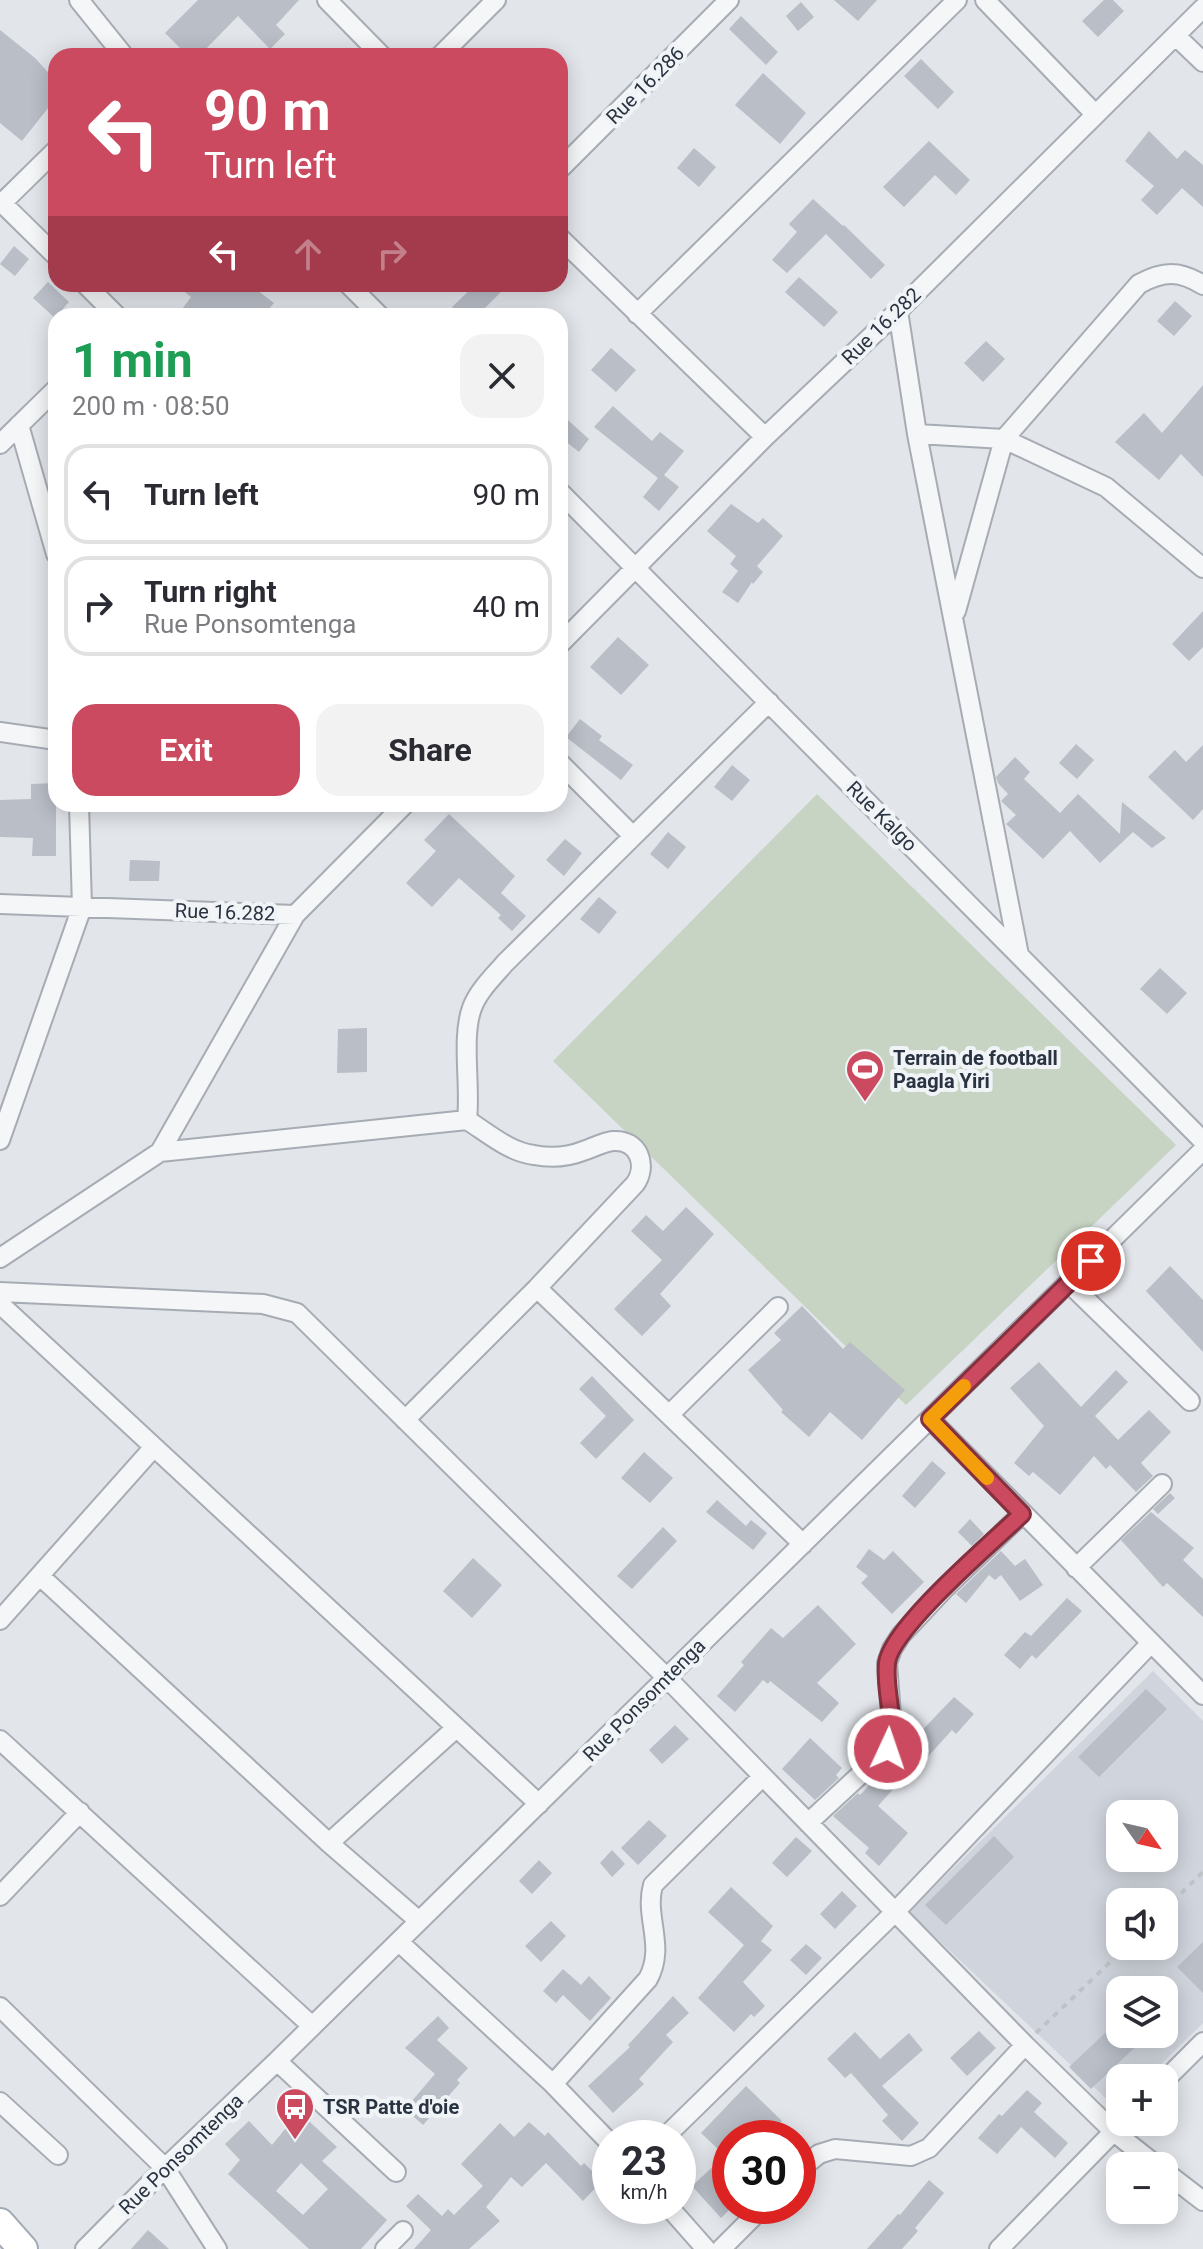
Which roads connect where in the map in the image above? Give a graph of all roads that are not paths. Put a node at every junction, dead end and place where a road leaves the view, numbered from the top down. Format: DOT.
graph roads {
  1 [pos="79,0"];
  2 [pos="327,0"];
  3 [pos="496,0"];
  4 [pos="729,0"];
  5 [pos="957,0"];
  6 [pos="985,0"];
  7 [pos="1203,8"];
  8 [pos="1176,36"];
  9 [pos="118,48"];
  10 [pos="374,48"];
  11 [pos="448,48"];
  12 [pos="1203,62"];
  13 [pos="1095,114"];
  14 [pos="48,158"];
  15 [pos="568,161"];
  16 [pos="1,203"];
  17 [pos="568,246"];
  18 [pos="48,248"];
  19 [pos="1203,285"];
  20 [pos="93,292"];
  21 [pos="356,292"];
  22 [pos="109,308"];
  23 [pos="372,308"];
  24 [pos="898,311"];
  25 [pos="637,314"];
  26 [pos="48,397"];
  27 [pos="19,425"];
  28 [pos="917,434"];
  29 [pos="765,437"];
  30 [pos="1004,439"];
  31 [pos="0,444"];
  32 [pos="568,500"];
  33 [pos="48,526"];
  34 [pos="636,567"];
  35 [pos="1203,568"];
  36 [pos="954,616"];
  37 [pos="568,636"];
  38 [pos="769,702"];
  39 [pos="0,732"];
  40 [pos="48,739"];
  41 [pos="568,771"];
  42 [pos="79,812"];
  43 [pos="397,812"];
  44 [pos="632,835"];
  45 [pos="0,904"];
  46 [pos="82,907"];
  47 [pos="295,915"];
  48 [pos="1019,955"];
  49 [pos="467,1120"];
  50 [pos="0,1140"];
  51 [pos="1203,1141"];
  52 [pos="1203,1150"];
  53 [pos="160,1152"];
  54 [pos="0,1258"];
  55 [pos="1069,1283"];
  56 [pos="537,1288"];
  57 [pos="0,1292"];
  58 [pos="0,1304"];
  59 [pos="778,1307"];
  60 [pos="1190,1401"];
  61 [pos="669,1415"];
  62 [pos="930,1419"];
  63 [pos="405,1420"];
  64 [pos="154,1447"];
  65 [pos="1162,1484"];
  66 [pos="1022,1514"];
  67 [pos="803,1544"];
  68 [pos="1076,1568"];
  69 [pos="40,1576"];
  70 [pos="0,1620"];
  71 [pos="1151,1643"];
  72 [pos="667,1678"];
  73 [pos="1201,1690"];
  74 [pos="456,1728"];
  75 [pos="0,1740"];
  76 [pos="762,1777"];
  77 [pos="539,1804"];
  78 [pos="80,1812"];
  79 [pos="808,1823"];
  80 [pos="329,1843"];
  81 [pos="0,1896"];
  82 [pos="894,1913"];
  83 [pos="419,1921"];
  84 [pos="399,1942"];
  85 [pos="0,2007"];
  86 [pos="312,2026"];
  87 [pos="1203,2042"];
  88 [pos="1025,2045"];
  89 [pos="277,2061"];
  90 [pos="1178,2067"];
  91 [pos="553,2084"];
  92 [pos="0,2102"];
  93 [pos="1106,2116"];
  94 [pos="682,2120"];
  95 [pos="592,2124"];
  96 [pos="1110,2136"];
  97 [pos="1128,2136"];
  98 [pos="1143,2152"];
  99 [pos="58,2155"];
  100 [pos="816,2156"];
  101 [pos="165,2168"];
  102 [pos="396,2172"];
  103 [pos="1178,2182"];
  104 [pos="1203,2201"];
  105 [pos="0,2223"];
  106 [pos="684,2224"];
  107 [pos="746,2224"];
  108 [pos="403,2231"];
  109 [pos="23,2249"];
  110 [pos="85,2249"];
  111 [pos="217,2249"];
  112 [pos="385,2249"];
  113 [pos="706,2249"];
  114 [pos="721,2249"];
  115 [pos="999,2249"];
  1 -- 9 [label="street"];
  2 -- 10 [label="street"];
  3 -- 11 [label="street"];
  4 -- 15 [label="street, Rue 16.286"];
  5 -- 25 [label="street"];
  6 -- 13 [label="street"];
  7 -- 8 [label="street, Rue 16.282"];
  8 -- 12 [label="street"];
  8 -- 13 [label="street, Rue 16.282"];
  13 -- 24 [label="street, Rue 16.282"];
  14 -- 16 [label="street"];
  16 -- 18 [label="street"];
  17 -- 25 [label="street"];
  19 -- 30 [label="street"];
  20 -- 22 [label="street"];
  21 -- 23 [label="street"];
  24 -- 28 [label="street"];
  24 -- 29 [label="street, Rue 16.282"];
  25 -- 29 [label="street"];
  26 -- 27 [label="street"];
  27 -- 31 [label="street"];
  27 -- 33 [label="street"];
  28 -- 30 [label="street"];
  28 -- 36 [label="street"];
  29 -- 34 [label="street, Rue 16.282"];
  30 -- 35 [label="street"];
  30 -- 36 [label="street"];
  32 -- 34 [label="street, Rue Kalgo"];
  34 -- 37 [label="street, Rue 16.282"];
  34 -- 38 [label="street, Rue Kalgo"];
  36 -- 48 [label="street"];
  38 -- 44 [label="street"];
  38 -- 48 [label="street, Rue Kalgo"];
  39 -- 40 [label="street"];
  41 -- 44 [label="street"];
  42 -- 46 [label="street"];
  43 -- 47 [label="street, Rue 16.282"];
  44 -- 49 [label="street"];
  45 -- 46 [label="street, Rue 16.282"];
  46 -- 47 [label="street, Rue 16.282"];
  46 -- 50 [label="street"];
  47 -- 53 [label="street"];
  48 -- 51 [label="street, Rue Kalgo"];
  49 -- 53 [label="street"];
  49 -- 56 [label="street"];
  52 -- 55 [label="street, Rue Ponsomtenga"];
  53 -- 54 [label="street"];
  55 -- 60 [label="street"];
  55 -- 62 [label="street, Rue Ponsomtenga"];
  56 -- 61 [label="street"];
  56 -- 63 [label="street"];
  57 -- 63 [label="street"];
  58 -- 64 [label="street"];
  59 -- 61 [label="street"];
  61 -- 67 [label="street"];
  62 -- 66 [label="street"];
  62 -- 67 [label="street, Rue Ponsomtenga"];
  63 -- 72 [label="street"];
  64 -- 69 [label="street"];
  64 -- 74 [label="street"];
  65 -- 68 [label="street"];
  66 -- 68 [label="street"];
  66 -- 79 [label="street"];
  67 -- 72 [label="street, Rue Ponsomtenga"];
  68 -- 71 [label="street"];
  69 -- 70 [label="street"];
  69 -- 80 [label="street"];
  71 -- 73 [label="street"];
  71 -- 82 [label="street"];
  72 -- 76 [label="street"];
  72 -- 77 [label="street, Rue Ponsomtenga"];
  74 -- 77 [label="street"];
  74 -- 80 [label="street"];
  75 -- 78 [label="street"];
  76 -- 79 [label="street"];
  76 -- 91 [label="street"];
  77 -- 83 [label="street, Rue Ponsomtenga"];
  78 -- 81 [label="street"];
  78 -- 86 [label="street"];
  79 -- 82 [label="street"];
  80 -- 83 [label="street"];
  82 -- 88 [label="street"];
  82 -- 94 [label="street"];
  83 -- 84 [label="street, Rue Ponsomtenga"];
  84 -- 86 [label="street, Rue Ponsomtenga"];
  84 -- 91 [label="street"];
  85 -- 101 [label="street"];
  86 -- 89 [label="street, Rue Ponsomtenga"];
  87 -- 90 [label="street"];
  88 -- 93 [label="street"];
  88 -- 100 [label="street"];
  89 -- 101 [label="street, Rue Ponsomtenga"];
  89 -- 102 [label="street"];
  91 -- 95 [label="street"];
  92 -- 99 [label="street"];
  96 -- 115 [label="street"];
  97 -- 98 [label="street"];
  101 -- 110 [label="street, Rue Ponsomtenga"];
  101 -- 111 [label="street"];
  103 -- 104 [label="street"];
  105 -- 109 [label="main road"];
  106 -- 113 [label="street"];
  107 -- 114 [label="street"];
  108 -- 112 [label="street"];
}
